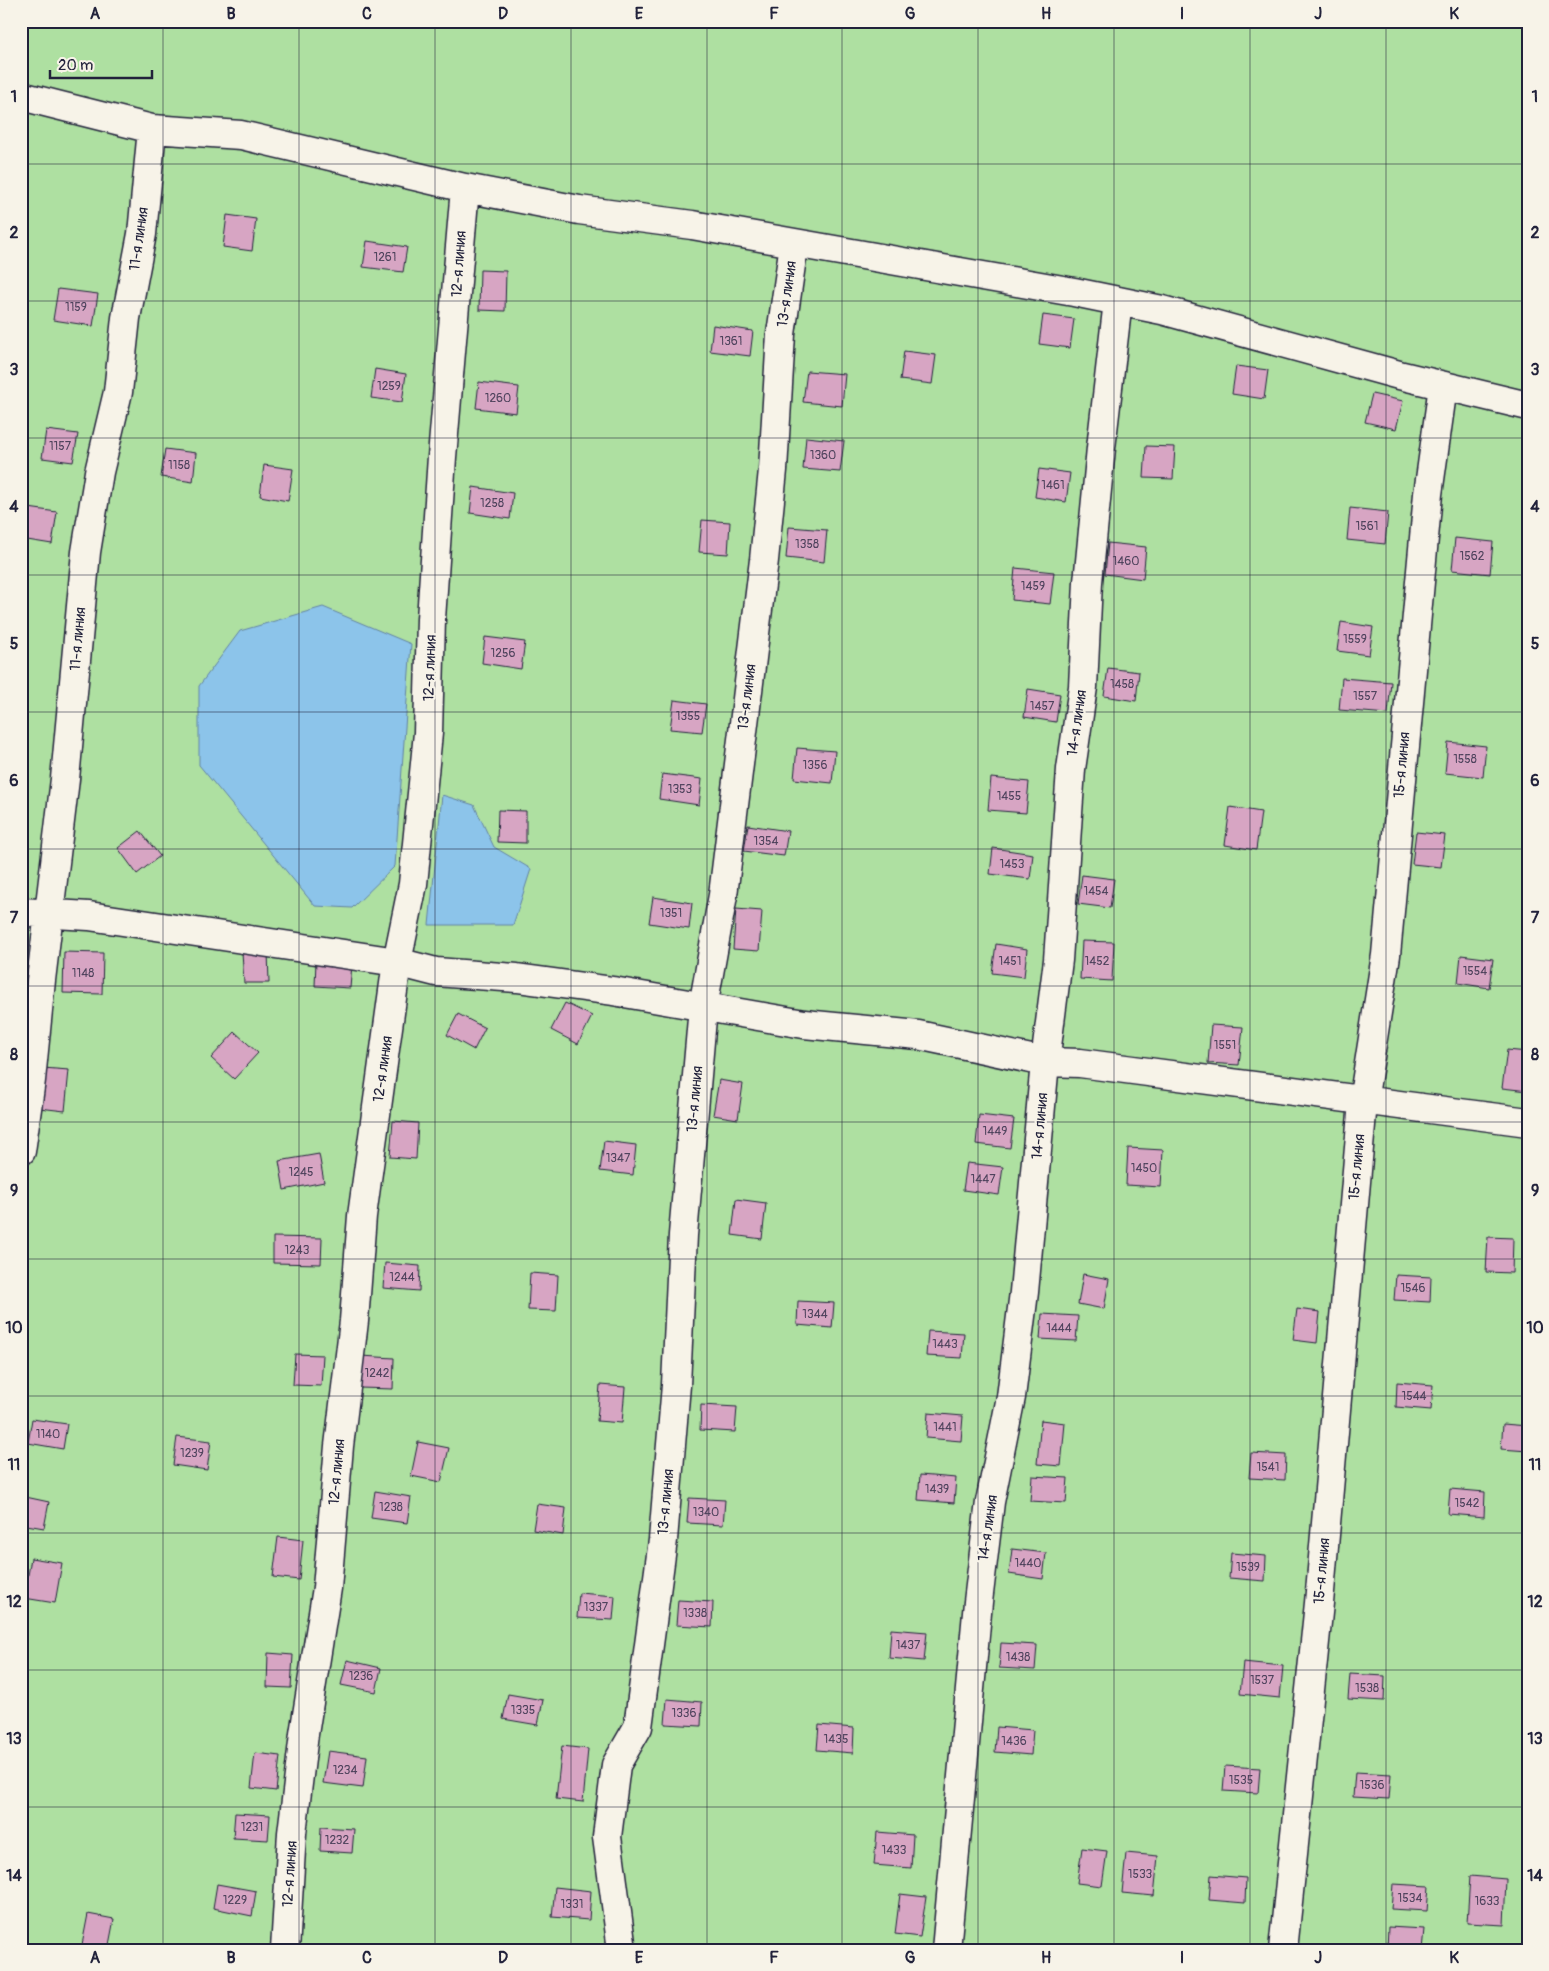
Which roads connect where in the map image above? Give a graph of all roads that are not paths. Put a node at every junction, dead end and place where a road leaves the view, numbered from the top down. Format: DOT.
graph roads {
  1 [pos="21,96"];
  2 [pos="152,129"];
  3 [pos="464,188"];
  4 [pos="794,244"];
  5 [pos="1118,301"];
  6 [pos="1443,386"];
  7 [pos="1528,406"];
  8 [pos="21,912"];
  9 [pos="49,914"];
  10 [pos="397,962"];
  11 [pos="703,1007"];
  12 [pos="1045,1062"];
  13 [pos="1363,1102"];
  14 [pos="1528,1122"];
  15 [pos="21,1151"];
  16 [pos="285,1950"];
  17 [pos="622,1950"];
  18 [pos="946,1950"];
  19 [pos="1283,1950"];
  1 -- 2 [label="street"];
  2 -- 3 [label="street"];
  2 -- 9 [label="street, 11-я линия"];
  3 -- 4 [label="street"];
  3 -- 10 [label="street, 12-я линия"];
  4 -- 5 [label="street"];
  4 -- 11 [label="street, 13-я линия"];
  5 -- 6 [label="street"];
  5 -- 12 [label="street, 14-я линия"];
  6 -- 7 [label="street"];
  6 -- 13 [label="street, 15-я линия"];
  8 -- 9 [label="street"];
  9 -- 10 [label="street"];
  9 -- 15 [label="street, 11-я линия"];
  10 -- 11 [label="street"];
  10 -- 16 [label="street, 12-я линия"];
  11 -- 12 [label="street"];
  11 -- 17 [label="street, 13-я линия"];
  12 -- 13 [label="street"];
  12 -- 18 [label="street, 14-я линия"];
  13 -- 14 [label="street"];
  13 -- 19 [label="street, 15-я линия"];
}
